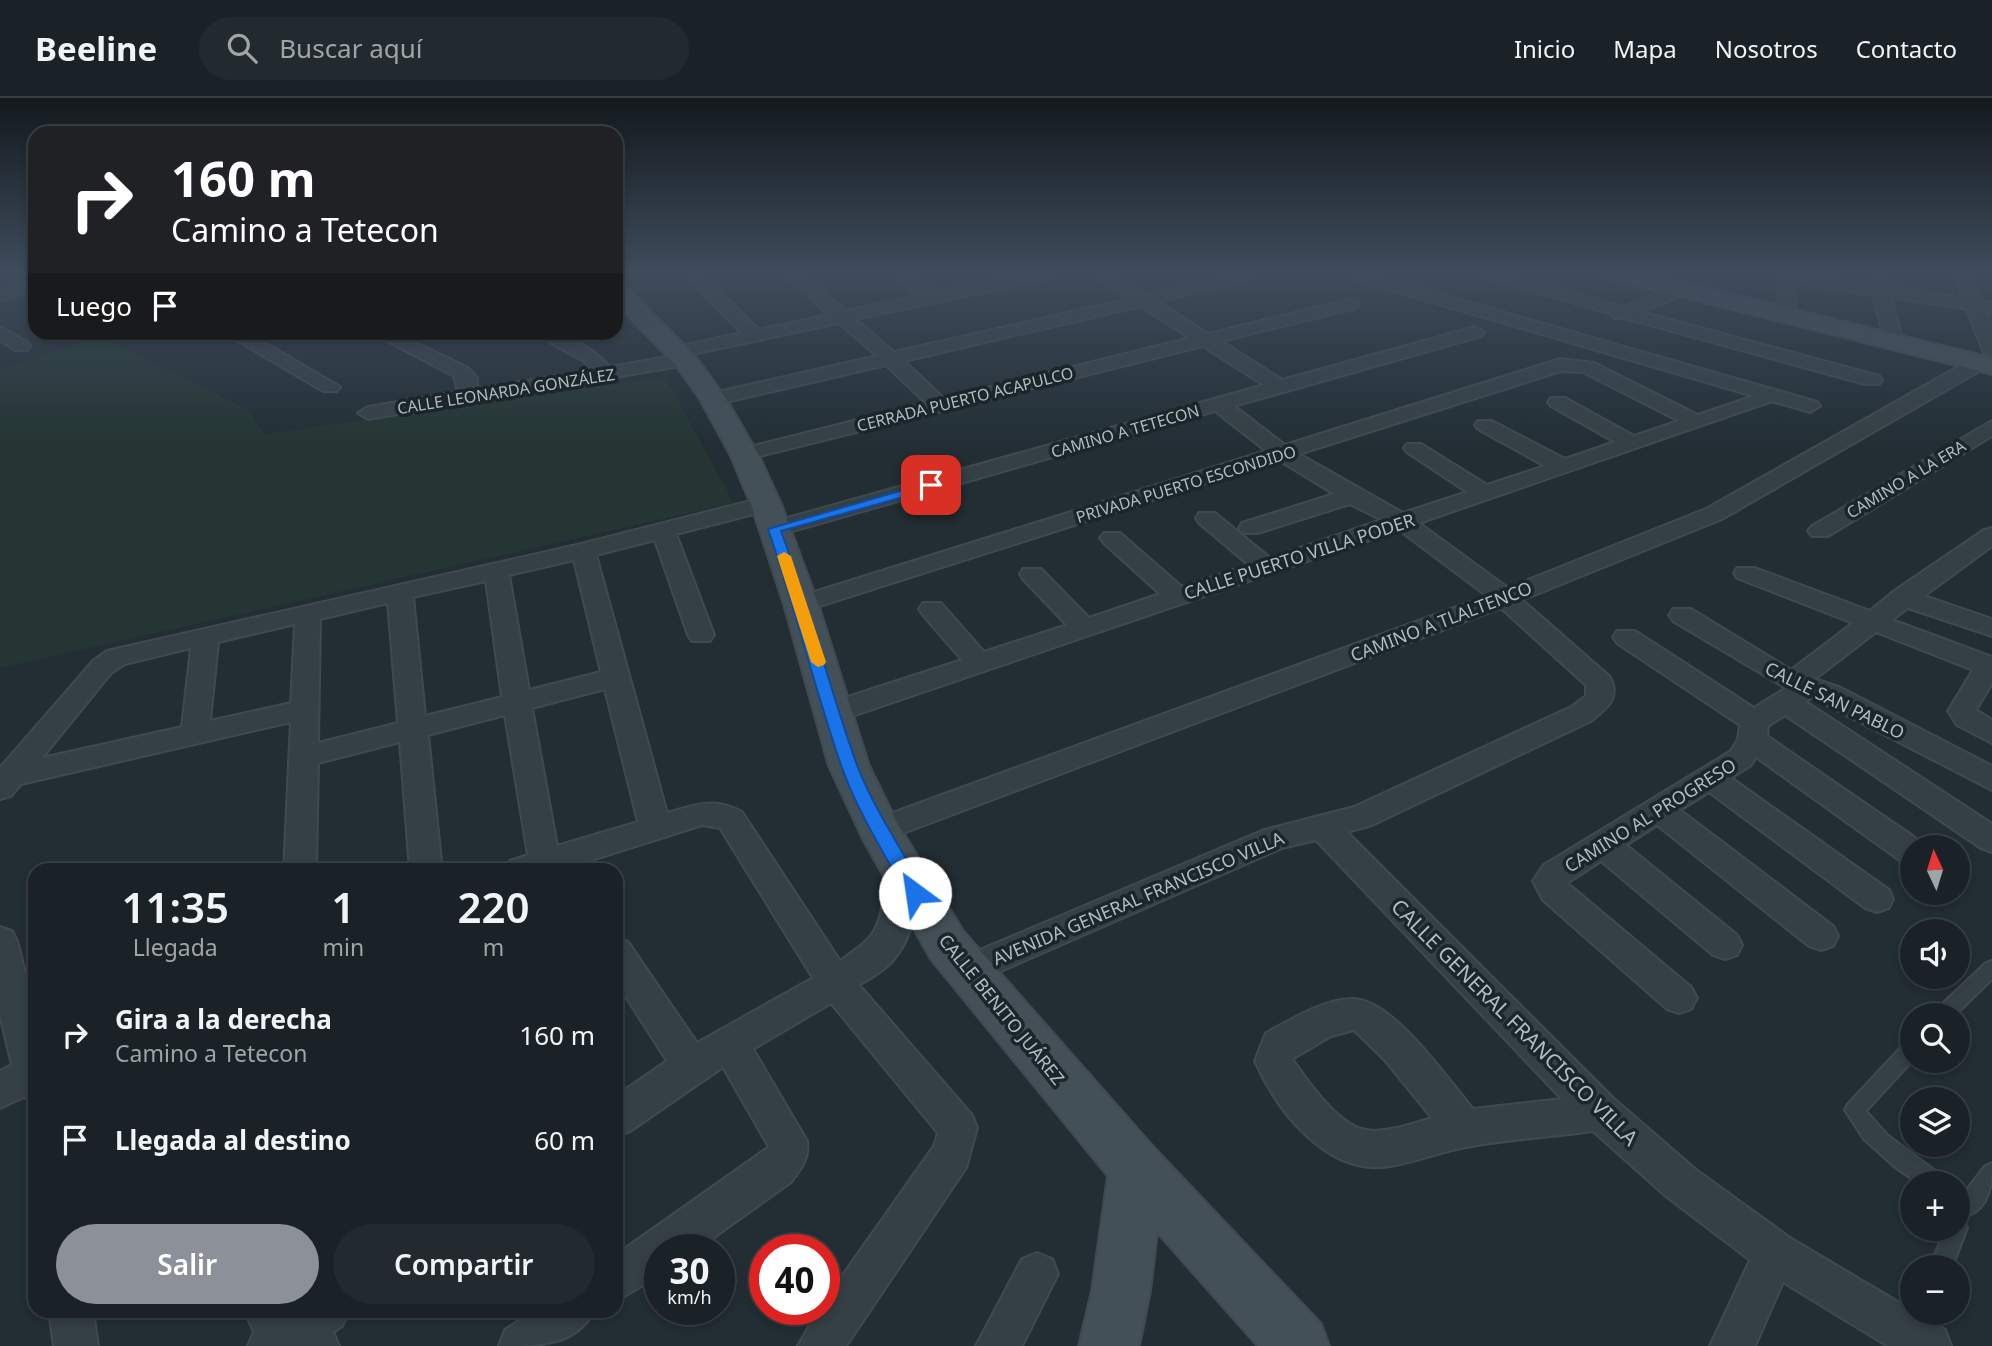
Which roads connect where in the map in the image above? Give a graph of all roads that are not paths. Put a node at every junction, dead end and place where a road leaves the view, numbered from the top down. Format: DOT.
graph roads {
  1 [pos="655,329"];
  2 [pos="748,329"];
  3 [pos="782,329"];
  4 [pos="856,329"];
  5 [pos="1019,329"];
  6 [pos="1190,329"];
  7 [pos="1250,329"];
  8 [pos="1548,329"];
  9 [pos="1579,329"];
  10 [pos="1685,329"];
  11 [pos="1841,329"];
  12 [pos="1891,329"];
  13 [pos="1986,329"];
  14 [pos="0,332"];
  15 [pos="1475,332"];
  16 [pos="1565,334"];
  17 [pos="754,335"];
  18 [pos="246,340"];
  19 [pos="395,340"];
  20 [pos="556,340"];
  21 [pos="1207,340"];
  22 [pos="1894,342"];
  23 [pos="21,346"];
  24 [pos="682,356"];
  25 [pos="890,358"];
  26 [pos="1988,360"];
  27 [pos="607,375"];
  28 [pos="1872,380"];
  29 [pos="330,387"];
  30 [pos="1280,387"];
  31 [pos="468,395"];
  32 [pos="1764,399"];
  33 [pos="713,400"];
  34 [pos="1558,402"];
  35 [pos="939,405"];
  36 [pos="1220,405"];
  37 [pos="1810,406"];
  38 [pos="368,413"];
  39 [pos="1697,422"];
  40 [pos="1485,425"];
  41 [pos="1992,427"];
  42 [pos="1633,444"];
  43 [pos="1414,447"];
  44 [pos="744,454"];
  45 [pos="1284,454"];
  46 [pos="1563,467"];
  47 [pos="1484,493"];
  48 [pos="1352,496"];
  49 [pos="770,517"];
  50 [pos="1207,518"];
  51 [pos="1405,523"];
  52 [pos="1251,528"];
  53 [pos="663,531"];
  54 [pos="1820,531"];
  55 [pos="1992,534"];
  56 [pos="1112,538"];
  57 [pos="583,551"];
  58 [pos="1267,567"];
  59 [pos="496,570"];
  60 [pos="1746,573"];
  61 [pos="1032,574"];
  62 [pos="400,593"];
  63 [pos="1177,596"];
  64 [pos="1902,597"];
  65 [pos="1505,598"];
  66 [pos="801,604"];
  67 [pos="932,609"];
  68 [pos="308,613"];
  69 [pos="1682,615"];
  70 [pos="1869,621"];
  71 [pos="1083,627"];
  72 [pos="1992,628"];
  73 [pos="206,635"];
  74 [pos="701,635"];
  75 [pos="1626,637"];
  76 [pos="979,663"];
  77 [pos="1990,667"];
  78 [pos="614,678"];
  79 [pos="1795,694"];
  80 [pos="514,703"];
  81 [pos="303,710"];
  82 [pos="833,712"];
  83 [pos="411,730"];
  84 [pos="1753,731"];
  85 [pos="195,733"];
  86 [pos="1992,733"];
  87 [pos="302,757"];
  88 [pos="1709,777"];
  89 [pos="1992,779"];
  90 [pos="6,781"];
  91 [pos="1660,811"];
  92 [pos="1321,825"];
  93 [pos="655,827"];
  94 [pos="879,830"];
  95 [pos="1992,840"];
  96 [pos="1900,843"];
  97 [pos="1602,844"];
  98 [pos="300,863"];
  99 [pos="425,863"];
  100 [pos="555,863"];
  101 [pos="562,863"];
  102 [pos="902,870"];
  103 [pos="1877,899"];
  104 [pos="1821,936"];
  105 [pos="0,942"];
  106 [pos="1726,945"];
  107 [pos="623,963"];
  108 [pos="1992,968"];
  109 [pos="966,971"];
  110 [pos="835,983"];
  111 [pos="1679,998"];
  112 [pos="1955,1003"];
  113 [pos="729,1044"];
  114 [pos="28,1052"];
  115 [pos="1900,1062"];
  116 [pos="691,1066"];
  117 [pos="28,1078"];
  118 [pos="0,1090"];
  119 [pos="1600,1112"];
  120 [pos="623,1113"];
  121 [pos="1464,1128"];
  122 [pos="1136,1168"];
  123 [pos="1919,1171"];
  124 [pos="1992,1173"];
  125 [pos="1970,1196"];
  126 [pos="683,1234"];
  127 [pos="1775,1253"];
  128 [pos="644,1261"];
  129 [pos="1037,1274"];
  130 [pos="623,1275"];
  131 [pos="72,1318"];
  132 [pos="562,1318"];
  133 [pos="1921,1331"];
  134 [pos="76,1346"];
  135 [pos="522,1346"];
  136 [pos="820,1346"];
  137 [pos="998,1346"];
  138 [pos="1109,1346"];
  139 [pos="1298,1346"];
  140 [pos="1732,1346"];
  1 -- 24 [label="street, CALLE BENITO JUÁREZ"];
  2 -- 17 [label="street"];
  3 -- 17 [label="street, CALLE LEONARDA GONZÁLEZ"];
  4 -- 25 [label="street"];
  5 -- 25 [label="street"];
  6 -- 21 [label="street"];
  7 -- 21 [label="street, CERRADA PUERTO ACAPULCO"];
  8 -- 16 [label="street"];
  9 -- 16 [label="street"];
  10 -- 28 [label="street"];
  11 -- 22 [label="street"];
  12 -- 22 [label="street"];
  13 -- 26 [label="street"];
  14 -- 23 [label="street"];
  15 -- 30 [label="street, CAMINO A TETECON"];
  16 -- 37 [label="street"];
  17 -- 24 [label="street, CALLE LEONARDA GONZÁLEZ"];
  18 -- 29 [label="street"];
  19 -- 31 [label="street"];
  20 -- 27 [label="street"];
  21 -- 30 [label="street"];
  21 -- 35 [label="street, CERRADA PUERTO ACAPULCO"];
  22 -- 26 [label="street"];
  24 -- 27 [label="street, CALLE LEONARDA GONZÁLEZ"];
  24 -- 33 [label="street, CALLE BENITO JUÁREZ"];
  25 -- 33 [label="street"];
  25 -- 35 [label="street"];
  26 -- 65 [label="street, CAMINO A TLALTENCO"];
  27 -- 31 [label="street, CALLE LEONARDA GONZÁLEZ"];
  30 -- 36 [label="street, CAMINO A TETECON"];
  31 -- 38 [label="street, CALLE LEONARDA GONZÁLEZ"];
  32 -- 39 [label="street, CALLE PUERTO VILLA PODER"];
  33 -- 44 [label="street, CALLE BENITO JUÁREZ"];
  34 -- 42 [label="street"];
  35 -- 44 [label="street, CERRADA PUERTO ACAPULCO"];
  36 -- 45 [label="street"];
  36 -- 49 [label="street, CAMINO A TETECON"];
  39 -- 42 [label="street, CALLE PUERTO VILLA PODER"];
  39 -- 45 [label="street, PRIVADA PUERTO ESCONDIDO"];
  40 -- 46 [label="street"];
  41 -- 54 [label="street, CAMINO A LA ERA"];
  42 -- 46 [label="street, CALLE PUERTO VILLA PODER"];
  43 -- 47 [label="street"];
  44 -- 49 [label="street, CALLE BENITO JUÁREZ"];
  45 -- 48 [label="street"];
  45 -- 66 [label="street, PRIVADA PUERTO ESCONDIDO"];
  46 -- 47 [label="street, CALLE PUERTO VILLA PODER"];
  47 -- 51 [label="street, CALLE PUERTO VILLA PODER"];
  48 -- 51 [label="street"];
  48 -- 52 [label="street"];
  49 -- 53 [label="street, CAMINO A TETECON"];
  49 -- 66 [label="street, CALLE BENITO JUÁREZ"];
  50 -- 58 [label="street"];
  51 -- 58 [label="street, CALLE PUERTO VILLA PODER"];
  51 -- 65 [label="street"];
  53 -- 57 [label="street, CAMINO A TETECON"];
  53 -- 74 [label="street"];
  55 -- 64 [label="street, CAMINO AL PROGRESO"];
  56 -- 63 [label="street"];
  57 -- 59 [label="street, CAMINO A TETECON"];
  57 -- 78 [label="street"];
  58 -- 63 [label="street, CALLE PUERTO VILLA PODER"];
  59 -- 62 [label="street, CAMINO A TETECON"];
  59 -- 80 [label="street"];
  60 -- 70 [label="street"];
  61 -- 71 [label="street"];
  62 -- 68 [label="street, CAMINO A TETECON"];
  62 -- 83 [label="street"];
  63 -- 71 [label="street, CALLE PUERTO VILLA PODER"];
  64 -- 70 [label="street, CAMINO AL PROGRESO"];
  64 -- 72 [label="street"];
  65 -- 92 [label="street, AVENIDA GENERAL FRANCISCO VILLA"];
  65 -- 94 [label="street, CAMINO A TLALTENCO"];
  66 -- 82 [label="street, CALLE BENITO JUÁREZ"];
  67 -- 76 [label="street"];
  68 -- 73 [label="street, CAMINO A TETECON"];
  68 -- 81 [label="street"];
  69 -- 79 [label="street, CALLE SAN PABLO"];
  70 -- 77 [label="street"];
  70 -- 79 [label="street, CAMINO AL PROGRESO"];
  71 -- 76 [label="street, CALLE PUERTO VILLA PODER"];
  73 -- 85 [label="street"];
  73 -- 90 [label="street, CAMINO A TETECON"];
  75 -- 84 [label="street"];
  76 -- 82 [label="street, CALLE PUERTO VILLA PODER"];
  77 -- 86 [label="street"];
  78 -- 80 [label="street"];
  78 -- 93 [label="street"];
  79 -- 84 [label="street, CAMINO AL PROGRESO"];
  79 -- 89 [label="street, CALLE SAN PABLO"];
  79 -- 95 [label="street"];
  80 -- 83 [label="street"];
  80 -- 100 [label="street"];
  81 -- 85 [label="street"];
  81 -- 87 [label="street"];
  82 -- 94 [label="street, CALLE BENITO JUÁREZ"];
  83 -- 87 [label="street"];
  83 -- 99 [label="street"];
  84 -- 88 [label="street, CAMINO AL PROGRESO"];
  84 -- 96 [label="street"];
  85 -- 90 [label="street"];
  87 -- 98 [label="street"];
  88 -- 91 [label="street, CAMINO AL PROGRESO"];
  88 -- 103 [label="street"];
  91 -- 97 [label="street, CAMINO AL PROGRESO"];
  91 -- 104 [label="street"];
  92 -- 109 [label="street, AVENIDA GENERAL FRANCISCO VILLA"];
  92 -- 119 [label="street, CALLE GENERAL FRANCISCO VILLA"];
  93 -- 101 [label="street"];
  93 -- 110 [label="street"];
  94 -- 102 [label="street, CALLE BENITO JUÁREZ"];
  97 -- 106 [label="street"];
  97 -- 111 [label="street, CAMINO AL PROGRESO"];
  102 -- 109 [label="street, CALLE BENITO JUÁREZ"];
  102 -- 110 [label="street"];
  105 -- 114 [label="street"];
  107 -- 116 [label="street"];
  108 -- 112 [label="lane"];
  109 -- 122 [label="street, CALLE BENITO JUÁREZ"];
  110 -- 113 [label="street"];
  110 -- 136 [label="street"];
  113 -- 116 [label="street"];
  113 -- 126 [label="street"];
  115 -- 123 [label="lane"];
  116 -- 120 [label="street"];
  117 -- 118 [label="street"];
  119 -- 121 [label="street"];
  119 -- 127 [label="street, CALLE GENERAL FRANCISCO VILLA"];
  121 -- 121 [label="street"];
  122 -- 138 [label="street"];
  122 -- 139 [label="street, CALLE BENITO JUÁREZ"];
  124 -- 125 [label="lane"];
  127 -- 133 [label="street, CALLE GENERAL FRANCISCO VILLA"];
  127 -- 140 [label="street"];
  128 -- 130 [label="street"];
  129 -- 137 [label="street"];
  131 -- 134 [label="street"];
  132 -- 135 [label="street"];
}
